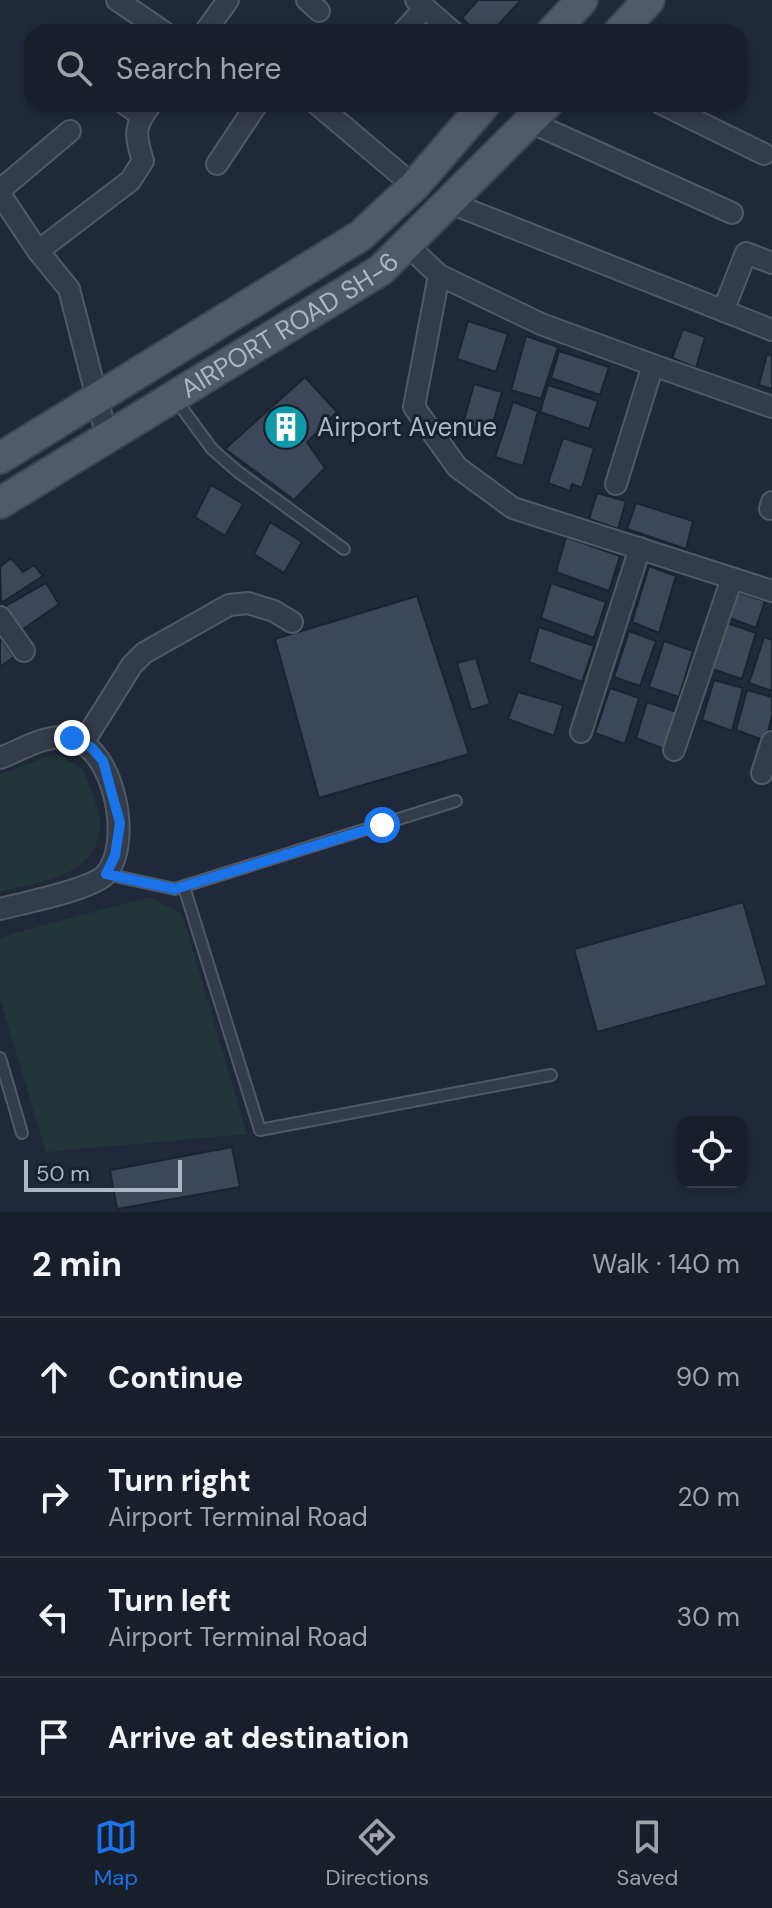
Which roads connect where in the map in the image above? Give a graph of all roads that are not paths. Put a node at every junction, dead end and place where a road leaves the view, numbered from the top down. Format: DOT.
graph roads {
  1 [pos="117,0"];
  2 [pos="228,0"];
  3 [pos="582,0"];
  4 [pos="649,0"];
  5 [pos="420,4"];
  6 [pos="152,24"];
  7 [pos="211,24"];
  8 [pos="408,24"];
  9 [pos="444,24"];
  10 [pos="560,24"];
  11 [pos="626,24"];
  12 [pos="138,112"];
  13 [pos="252,112"];
  14 [pos="326,112"];
  15 [pos="478,112"];
  16 [pos="678,112"];
  17 [pos="538,113"];
  18 [pos="70,131"];
  19 [pos="764,154"];
  20 [pos="217,164"];
  21 [pos="414,186"];
  22 [pos="0,192"];
  23 [pos="448,202"];
  24 [pos="732,213"];
  25 [pos="407,245"];
  26 [pos="38,251"];
  27 [pos="772,263"];
  28 [pos="439,275"];
  29 [pos="723,311"];
  30 [pos="772,330"];
  31 [pos="653,365"];
  32 [pos="173,395"];
  33 [pos="97,398"];
  34 [pos="772,407"];
  35 [pos="107,437"];
  36 [pos="0,458"];
  37 [pos="616,484"];
  38 [pos="0,503"];
  39 [pos="640,548"];
  40 [pos="344,549"];
  41 [pos="732,578"];
  42 [pos="772,591"];
  43 [pos="0,617"];
  44 [pos="292,622"];
  45 [pos="24,651"];
  46 [pos="581,732"];
  47 [pos="772,742"];
  48 [pos="83,743"];
  49 [pos="674,750"];
  50 [pos="0,758"];
  51 [pos="762,773"];
  52 [pos="456,801"];
  53 [pos="106,874"];
  54 [pos="184,887"];
  55 [pos="0,909"];
  56 [pos="0,1058"];
  57 [pos="551,1075"];
  58 [pos="22,1133"];
  1 -- 6 [label="street"];
  2 -- 7 [label="street"];
  3 -- 10 [label="main road"];
  4 -- 11 [label="main road"];
  5 -- 8 [label="street"];
  5 -- 9 [label="street"];
  12 -- 26 [label="street"];
  13 -- 20 [label="street"];
  14 -- 21 [label="street"];
  15 -- 21 [label="main road"];
  16 -- 19 [label="street"];
  17 -- 23 [label="main road, AIRPORT ROAD SH-6"];
  17 -- 24 [label="street"];
  18 -- 22 [label="street"];
  21 -- 33 [label="main road"];
  22 -- 26 [label="street"];
  23 -- 25 [label="main road, AIRPORT ROAD SH-6"];
  23 -- 29 [label="street"];
  25 -- 28 [label="street"];
  25 -- 32 [label="main road, AIRPORT ROAD SH-6"];
  26 -- 33 [label="street"];
  27 -- 29 [label="street"];
  28 -- 31 [label="street"];
  28 -- 39 [label="street"];
  29 -- 30 [label="street"];
  31 -- 34 [label="street"];
  31 -- 37 [label="street"];
  32 -- 35 [label="main road, AIRPORT ROAD SH-6"];
  32 -- 40 [label="lane"];
  33 -- 35 [label="street"];
  33 -- 36 [label="main road"];
  35 -- 38 [label="main road, AIRPORT ROAD SH-6"];
  39 -- 41 [label="street"];
  39 -- 46 [label="street"];
  41 -- 42 [label="street"];
  41 -- 49 [label="street"];
  43 -- 45 [label="street"];
  44 -- 48 [label="street"];
  47 -- 51 [label="street"];
  48 -- 50 [label="street"];
  48 -- 53 [label="street"];
  52 -- 54 [label="lane"];
  53 -- 54 [label="lane"];
  53 -- 55 [label="street"];
  54 -- 57 [label="lane"];
  56 -- 58 [label="lane"];
}
